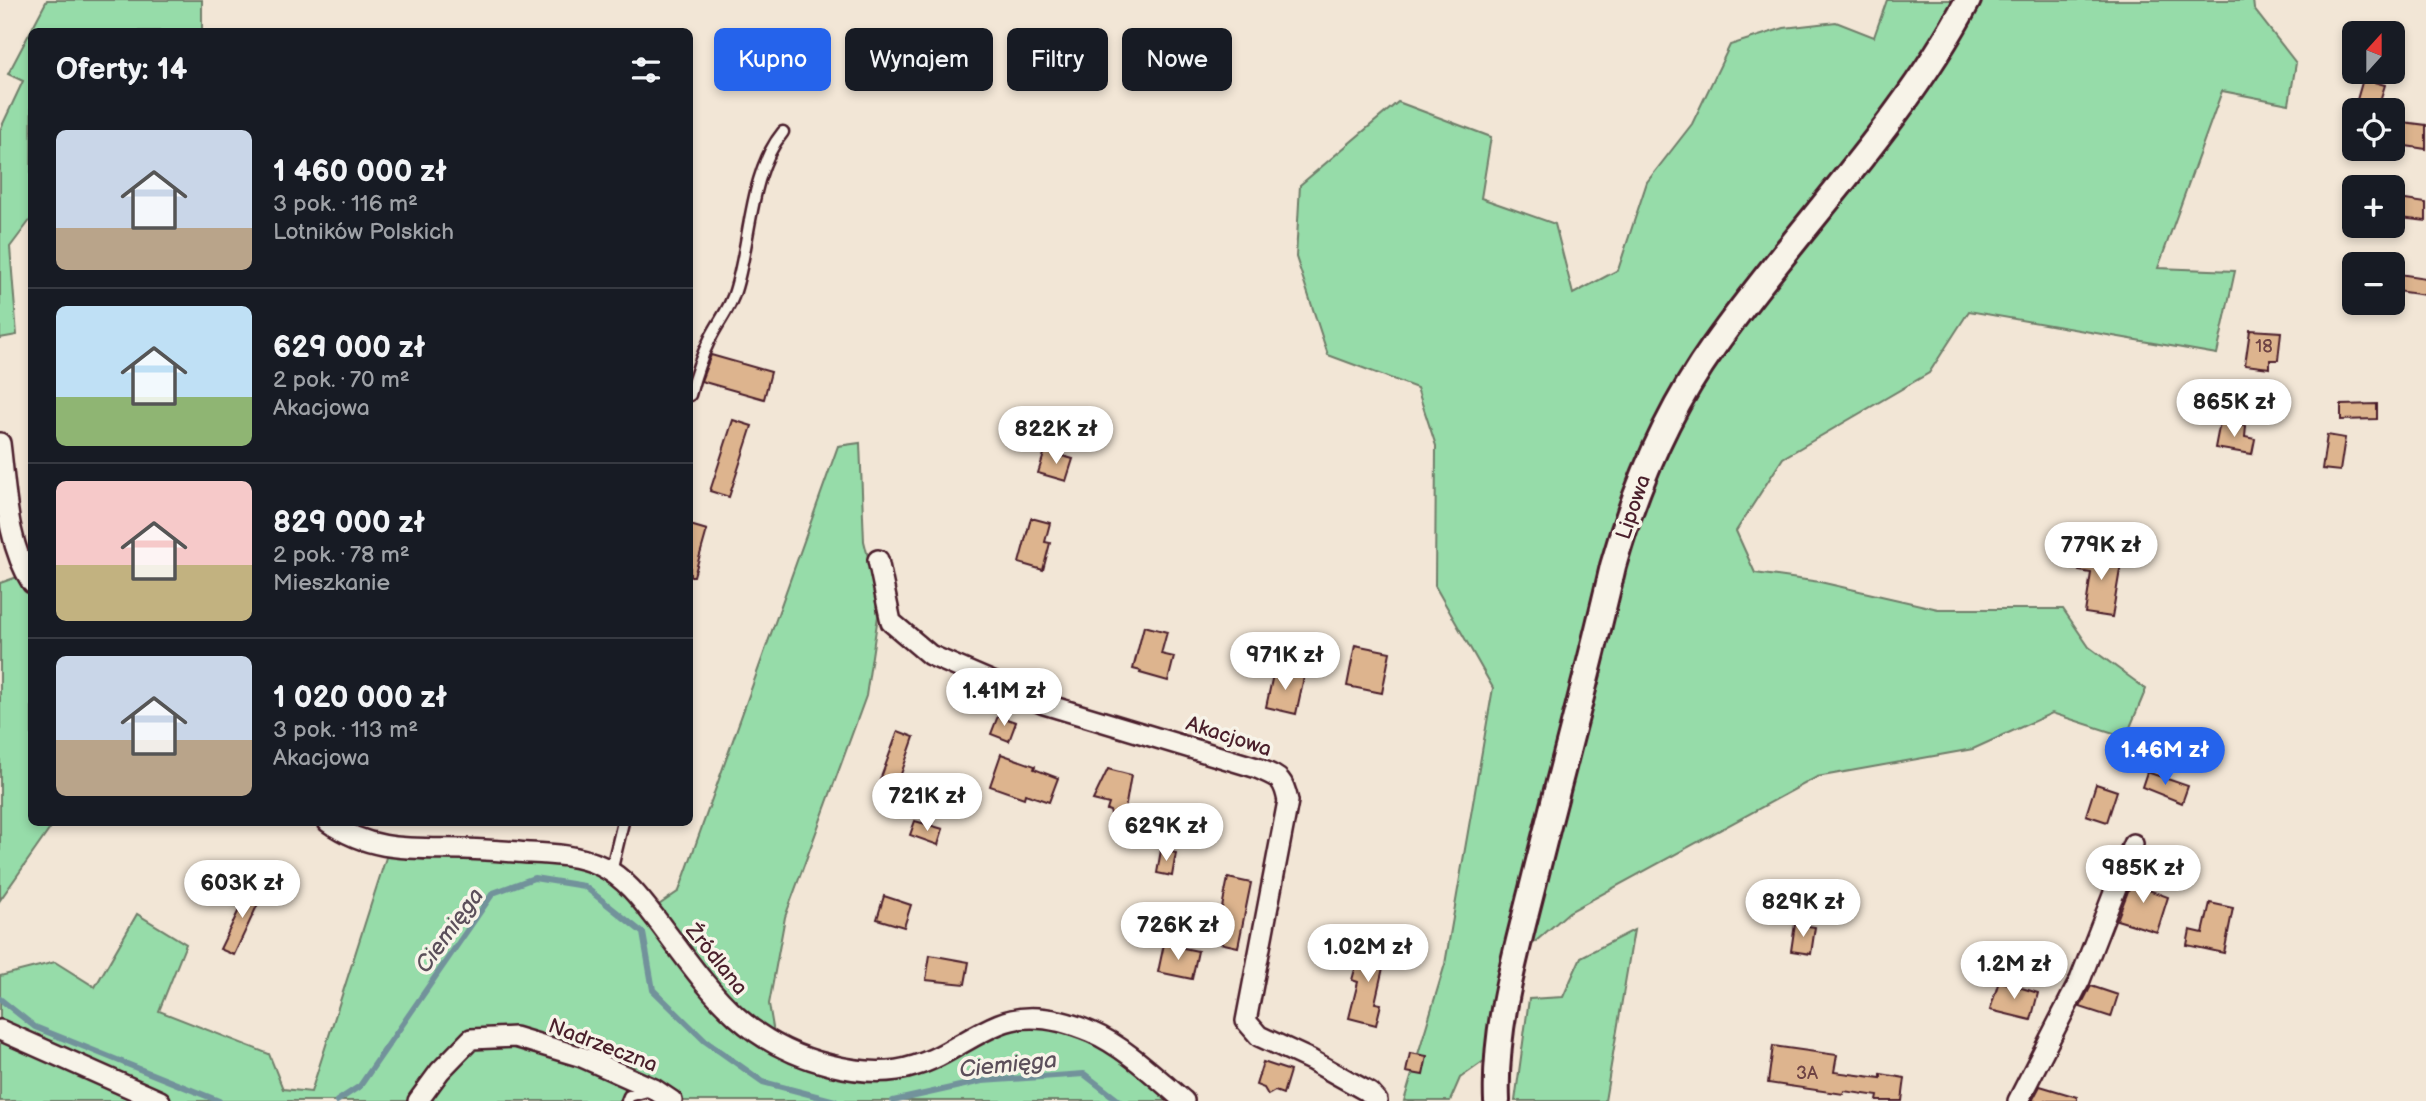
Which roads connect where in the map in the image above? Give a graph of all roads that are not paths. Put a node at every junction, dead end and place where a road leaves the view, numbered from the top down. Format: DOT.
graph roads {
  1 [pos="1968,0"];
  2 [pos="783,132"];
  3 [pos="693,384"];
  4 [pos="0,443"];
  5 [pos="878,560"];
  6 [pos="28,576"];
  7 [pos="335,826"];
  8 [pos="622,826"];
  9 [pos="2133,844"];
  10 [pos="611,872"];
  11 [pos="0,1030"];
  12 [pos="654,1089"];
  13 [pos="160,1101"];
  14 [pos="418,1101"];
  15 [pos="628,1101"];
  16 [pos="672,1101"];
  17 [pos="1184,1101"];
  18 [pos="1377,1101"];
  19 [pos="1497,1101"];
  20 [pos="2018,1101"];
  1 -- 19 [label="street, Lipowa"];
  2 -- 3 [label="lane"];
  4 -- 6 [label="street"];
  5 -- 18 [label="street, Akacjowa"];
  7 -- 10 [label="street, Źródlana"];
  8 -- 10 [label="lane"];
  9 -- 20 [label="street"];
  10 -- 17 [label="street, Źródlana"];
  11 -- 13 [label="street"];
  12 -- 14 [label="street, Nadrzeczna"];
  12 -- 15 [label="lane"];
  12 -- 16 [label="street, Nadrzeczna"];
}
